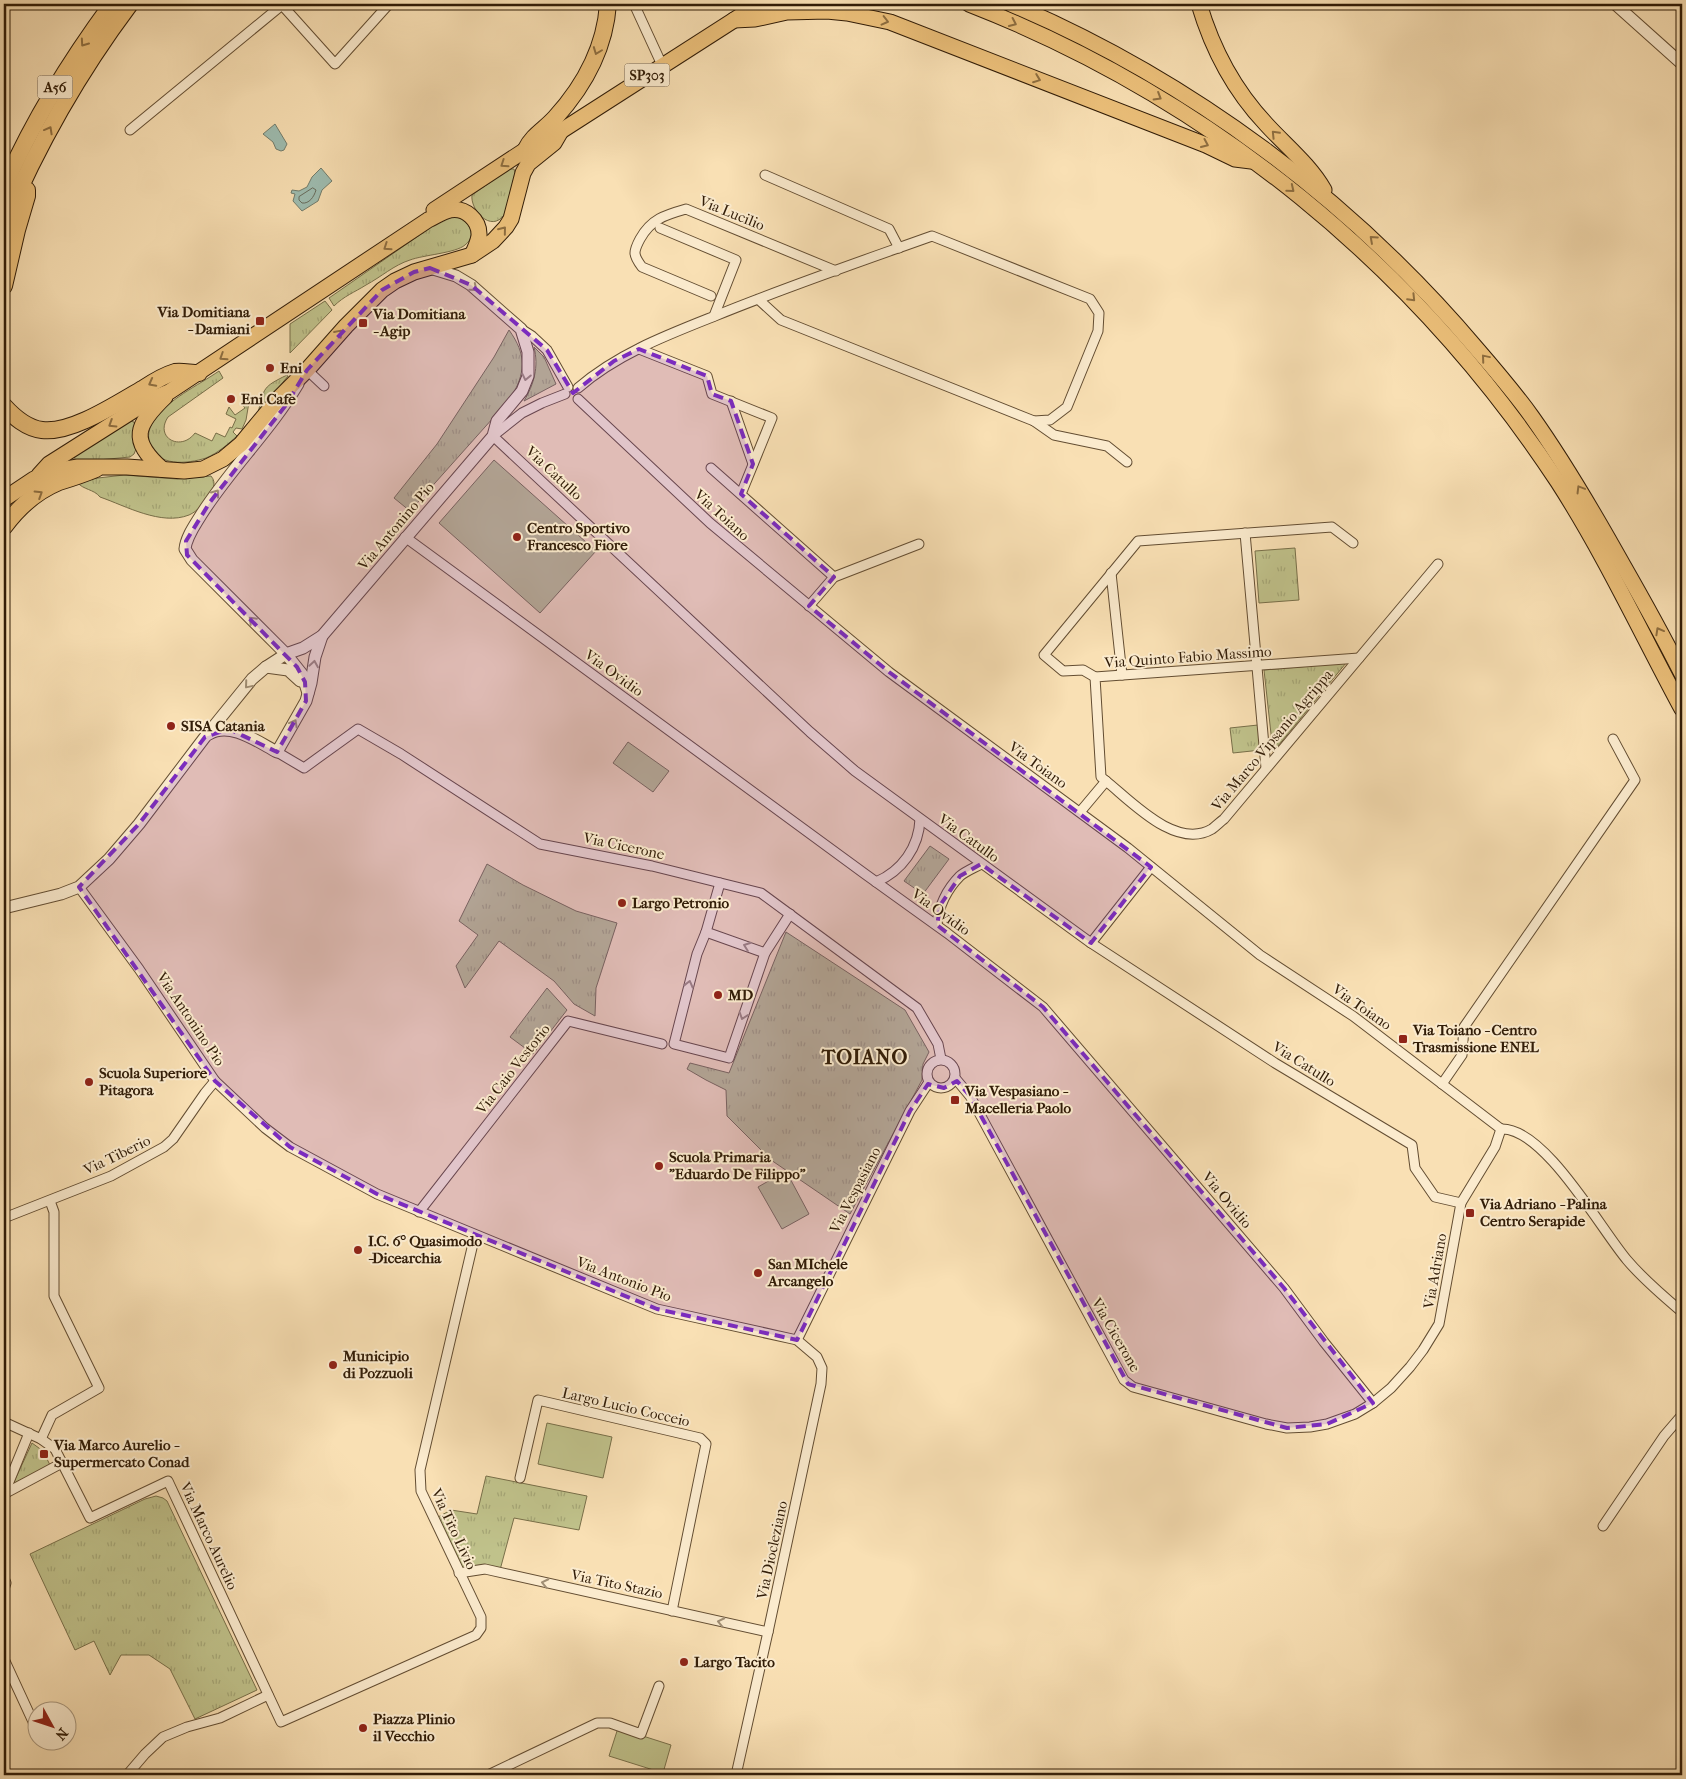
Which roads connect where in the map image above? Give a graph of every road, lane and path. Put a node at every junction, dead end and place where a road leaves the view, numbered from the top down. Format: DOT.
graph roads {
  1 [pos="112,4"];
  2 [pos="130,4"];
  3 [pos="388,4"];
  4 [pos="608,4"];
  5 [pos="634,4"];
  6 [pos="759,4"];
  7 [pos="968,4"];
  8 [pos="1011,4"];
  9 [pos="1198,4"];
  10 [pos="1614,4"];
  11 [pos="734,20"];
  12 [pos="1682,64"];
  13 [pos="662,65"];
  14 [pos="130,130"];
  15 [pos="561,131"];
  16 [pos="526,149"];
  17 [pos="1255,161"];
  18 [pos="26,173"];
  19 [pos="766,175"];
  20 [pos="5,182"];
  21 [pos="1328,198"];
  22 [pos="428,220"];
  23 [pos="4,224"];
  24 [pos="660,228"];
  25 [pos="899,248"];
  26 [pos="472,255"];
  27 [pos="430,268"];
  28 [pos="836,271"];
  29 [pos="4,286"];
  30 [pos="711,296"];
  31 [pos="758,298"];
  32 [pos="714,316"];
  33 [pos="521,329"];
  34 [pos="639,349"];
  35 [pos="307,370"];
  36 [pos="198,373"];
  37 [pos="324,386"];
  38 [pos="570,390"];
  39 [pos="169,392"];
  40 [pos="578,400"];
  41 [pos="731,401"];
  42 [pos="4,406"];
  43 [pos="1034,421"];
  44 [pos="493,436"];
  45 [pos="1127,462"];
  46 [pos="753,464"];
  47 [pos="96,468"];
  48 [pos="711,468"];
  49 [pos="162,469"];
  50 [pos="34,479"];
  51 [pos="741,494"];
  52 [pos="4,499"];
  53 [pos="4,527"];
  54 [pos="1245,533"];
  55 [pos="405,537"];
  56 [pos="1352,543"];
  57 [pos="919,544"];
  58 [pos="1438,564"];
  59 [pos="1111,573"];
  60 [pos="834,577"];
  61 [pos="808,606"];
  62 [pos="322,636"];
  63 [pos="286,654"];
  64 [pos="1358,658"];
  65 [pos="1257,666"];
  66 [pos="266,667"];
  67 [pos="1682,674"];
  68 [pos="1122,675"];
  69 [pos="1096,677"];
  70 [pos="308,693"];
  71 [pos="231,705"];
  72 [pos="1682,709"];
  73 [pos="237,732"];
  74 [pos="205,737"];
  75 [pos="1613,739"];
  76 [pos="277,752"];
  77 [pos="1266,768"];
  78 [pos="1106,781"];
  79 [pos="1080,812"];
  80 [pos="920,819"];
  81 [pos="981,864"];
  82 [pos="1151,867"];
  83 [pos="720,882"];
  84 [pos="876,882"];
  85 [pos="79,887"];
  86 [pos="4,908"];
  87 [pos="790,914"];
  88 [pos="937,926"];
  89 [pos="706,932"];
  90 [pos="1091,943"];
  91 [pos="765,953"];
  92 [pos="662,1044"];
  93 [pos="941,1059"];
  94 [pos="955,1078"];
  95 [pos="215,1081"];
  96 [pos="929,1082"];
  97 [pos="1442,1084"];
  98 [pos="1501,1129"];
  99 [pos="50,1201"];
  100 [pos="1460,1203"];
  101 [pos="419,1212"];
  102 [pos="4,1217"];
  103 [pos="475,1235"];
  104 [pos="1682,1312"];
  105 [pos="797,1340"];
  106 [pos="1372,1403"];
  107 [pos="1682,1414"];
  108 [pos="4,1422"];
  109 [pos="29,1434"];
  110 [pos="41,1439"];
  111 [pos="62,1463"];
  112 [pos="520,1478"];
  113 [pos="4,1494"];
  114 [pos="1603,1526"];
  115 [pos="460,1573"];
  116 [pos="4,1578"];
  117 [pos="4,1589"];
  118 [pos="672,1611"];
  119 [pos="768,1632"];
  120 [pos="4,1659"];
  121 [pos="659,1686"];
  122 [pos="268,1695"];
  123 [pos="28,1711"];
  124 [pos="281,1722"];
  125 [pos="127,1775"];
  126 [pos="488,1775"];
  127 [pos="736,1775"];
  1 -- 20 [label="highway, A56, one-way"];
  18 -- 2 [label="highway, A56, one-way"];
  3 -- 14 [label="street"];
  4 -- 16 [label="highway, one-way"];
  5 -- 13 [label="street"];
  6 -- 11 [label="main road, SP303"];
  7 -- 17 [label="main road, one-way"];
  8 -- 21 [label="main road"];
  21 -- 9 [label="main road, one-way"];
  10 -- 12 [label="street"];
  11 -- 13 [label="main road, SP303"];
  11 -- 17 [label="main road, one-way"];
  13 -- 15 [label="main road, SP303"];
  15 -- 16 [label="main road"];
  26 -- 15 [label="main road, one-way"];
  16 -- 22 [label="main road, one-way"];
  17 -- 72 [label="main road, one-way"];
  18 -- 23 [label="highway, A56"];
  18 -- 29 [label="highway"];
  19 -- 25 [label="street"];
  67 -- 21 [label="main road, one-way"];
  22 -- 26 [label="main road"];
  22 -- 36 [label="main road, one-way"];
  24 -- 32 [label="street"];
  25 -- 28 [label="street"];
  25 -- 43 [label="street"];
  26 -- 27 [label="main road"];
  27 -- 33 [label="street, one-way"];
  35 -- 27 [label="main road, one-way"];
  28 -- 30 [label="street, Via Lucilio"];
  28 -- 31 [label="street"];
  31 -- 32 [label="street"];
  31 -- 43 [label="street"];
  32 -- 34 [label="street"];
  33 -- 38 [label="street"];
  33 -- 44 [label="street, Via Antonino Pio, one-way"];
  34 -- 38 [label="street"];
  34 -- 41 [label="street"];
  35 -- 37 [label="street"];
  35 -- 49 [label="main road"];
  63 -- 35 [label="street, one-way"];
  36 -- 39 [label="main road"];
  36 -- 42 [label="highway, one-way"];
  38 -- 40 [label="street"];
  38 -- 40 [label="street, Via Toiano"];
  38 -- 44 [label="street, Via Antonino Pio"];
  39 -- 49 [label="main road"];
  39 -- 50 [label="main road, one-way"];
  40 -- 61 [label="street, Via Toiano"];
  41 -- 46 [label="street"];
  41 -- 46 [label="street"];
  43 -- 45 [label="street"];
  44 -- 55 [label="street, Via Antonino Pio"];
  44 -- 80 [label="street, Via Catullo"];
  46 -- 51 [label="street"];
  47 -- 49 [label="main road"];
  47 -- 50 [label="main road"];
  53 -- 47 [label="highway, one-way"];
  48 -- 51 [label="street"];
  50 -- 52 [label="main road"];
  51 -- 60 [label="street"];
  54 -- 56 [label="street"];
  54 -- 59 [label="street"];
  54 -- 65 [label="street"];
  55 -- 62 [label="street, Via Antonino Pio"];
  55 -- 84 [label="street, Via Ovidio"];
  57 -- 60 [label="street"];
  58 -- 64 [label="street, Via Marco Vipsanio Agrippa"];
  59 -- 68 [label="street"];
  59 -- 69 [label="street"];
  60 -- 61 [label="street"];
  61 -- 79 [label="street, Via Toiano"];
  62 -- 63 [label="street, Via Antonino Pio"];
  70 -- 62 [label="street, Via Antonino Pio, one-way"];
  63 -- 66 [label="street, Via Antonino Pio"];
  63 -- 70 [label="street"];
  64 -- 65 [label="street, Via Quinto Fabio Massimo"];
  64 -- 77 [label="street, Via Marco Vipsanio Agrippa"];
  65 -- 68 [label="street, Via Quinto Fabio Massimo"];
  65 -- 77 [label="street"];
  66 -- 70 [label="street"];
  66 -- 71 [label="street, Via Antonino Pio, one-way"];
  68 -- 69 [label="street, Via Quinto Fabio Massimo"];
  69 -- 78 [label="street, Via Quinto Fabio Massimo"];
  76 -- 70 [label="street, Via Antonino Pio, one-way"];
  71 -- 73 [label="street"];
  71 -- 74 [label="street, Via Antonino Pio"];
  73 -- 74 [label="street"];
  73 -- 76 [label="street"];
  74 -- 85 [label="street, Via Antonino Pio"];
  75 -- 97 [label="street"];
  76 -- 83 [label="street, Via Cicerone"];
  77 -- 78 [label="street, Via Marco Vipsanio Agrippa"];
  78 -- 79 [label="street"];
  79 -- 82 [label="street, Via Toiano"];
  80 -- 81 [label="street, Via Catullo"];
  80 -- 84 [label="street"];
  81 -- 88 [label="street"];
  81 -- 90 [label="street, Via Catullo"];
  82 -- 90 [label="street"];
  82 -- 97 [label="street, Via Toiano"];
  83 -- 87 [label="street, Via Cicerone"];
  83 -- 89 [label="street"];
  84 -- 88 [label="street, Via Ovidio"];
  85 -- 86 [label="street"];
  85 -- 95 [label="street, Via Antonino Pio"];
  87 -- 91 [label="street"];
  87 -- 93 [label="street, Via Cicerone"];
  88 -- 106 [label="street, Via Ovidio"];
  91 -- 89 [label="street, one-way"];
  91 -- 89 [label="street, one-way"];
  90 -- 100 [label="street, Via Catullo"];
  92 -- 101 [label="street, Via Caio Vestorio"];
  93 -- 94 [label="street"];
  93 -- 96 [label="street"];
  94 -- 96 [label="street"];
  94 -- 106 [label="street, Via Cicerone"];
  95 -- 99 [label="street, Via Tiberio"];
  95 -- 101 [label="street, Via Antonino Pio"];
  96 -- 105 [label="street, Via Vespasiano"];
  97 -- 98 [label="street, Via Toiano"];
  98 -- 100 [label="street, Via Adriano"];
  98 -- 104 [label="street"];
  99 -- 102 [label="street, Via Tiberio"];
  99 -- 110 [label="street"];
  100 -- 106 [label="street, Via Adriano"];
  101 -- 103 [label="street, Via Antonino Pio"];
  103 -- 105 [label="street, Via Antonio Pio"];
  103 -- 115 [label="street, Via Tito Livio"];
  105 -- 119 [label="street, Via Diocleziano"];
  107 -- 114 [label="street"];
  108 -- 109 [label="street, Via Marco Aurelio"];
  109 -- 110 [label="street, Via Marco Aurelio"];
  109 -- 113 [label="street"];
  110 -- 111 [label="street, Via Marco Aurelio"];
  111 -- 113 [label="street"];
  111 -- 122 [label="street, Via Marco Aurelio"];
  112 -- 118 [label="street, Largo Lucio Cocceio"];
  118 -- 115 [label="street, Via Tito Stazio, one-way"];
  115 -- 124 [label="street, Via Tito Livio"];
  116 -- 117 [label="street"];
  119 -- 118 [label="street, Via Tito Stazio, one-way"];
  119 -- 127 [label="street, Via Diocleziano"];
  120 -- 123 [label="street"];
  121 -- 126 [label="street"];
  122 -- 124 [label="street, Via Marco Aurelio"];
  122 -- 125 [label="street"];
}
